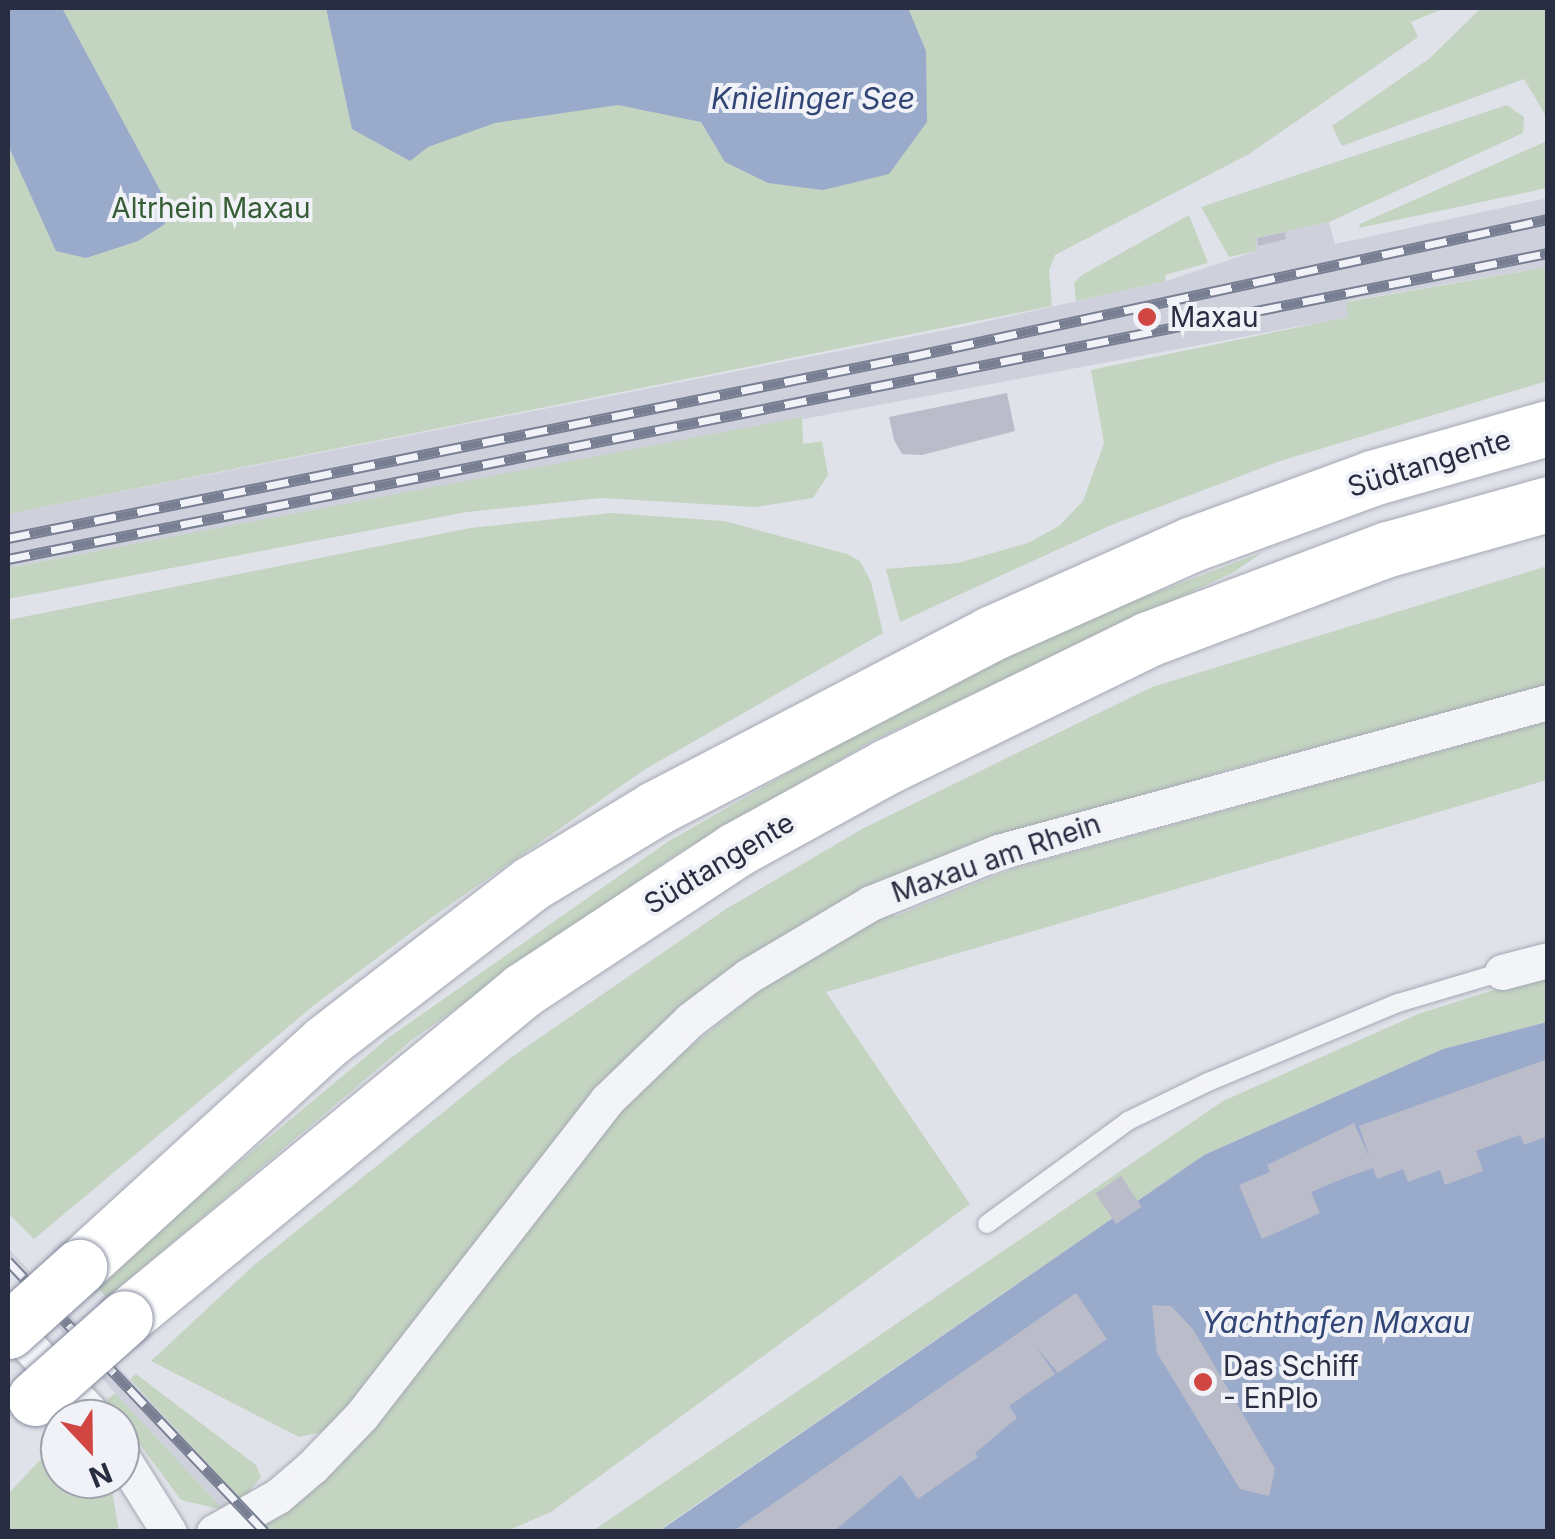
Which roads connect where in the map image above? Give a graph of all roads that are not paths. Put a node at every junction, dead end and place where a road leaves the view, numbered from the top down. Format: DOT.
graph roads {
  1 [pos="1548,428"];
  2 [pos="1548,504"];
  3 [pos="1548,702"];
  4 [pos="1548,960"];
  5 [pos="1502,972"];
  6 [pos="987,1224"];
  7 [pos="8,1328"];
  8 [pos="77,1399"];
  9 [pos="21,1409"];
  10 [pos="140,1486"];
  11 [pos="169,1532"];
  12 [pos="214,1532"];
  1 -- 7 [label="highway, Südtangente, bridge"];
  2 -- 9 [label="highway, Südtangente, bridge"];
  3 -- 12 [label="street, Maxau am Rhein"];
  4 -- 5 [label="street"];
  5 -- 6 [label="lane"];
  7 -- 8 [label="street"];
  10 -- 11 [label="street"];
}
